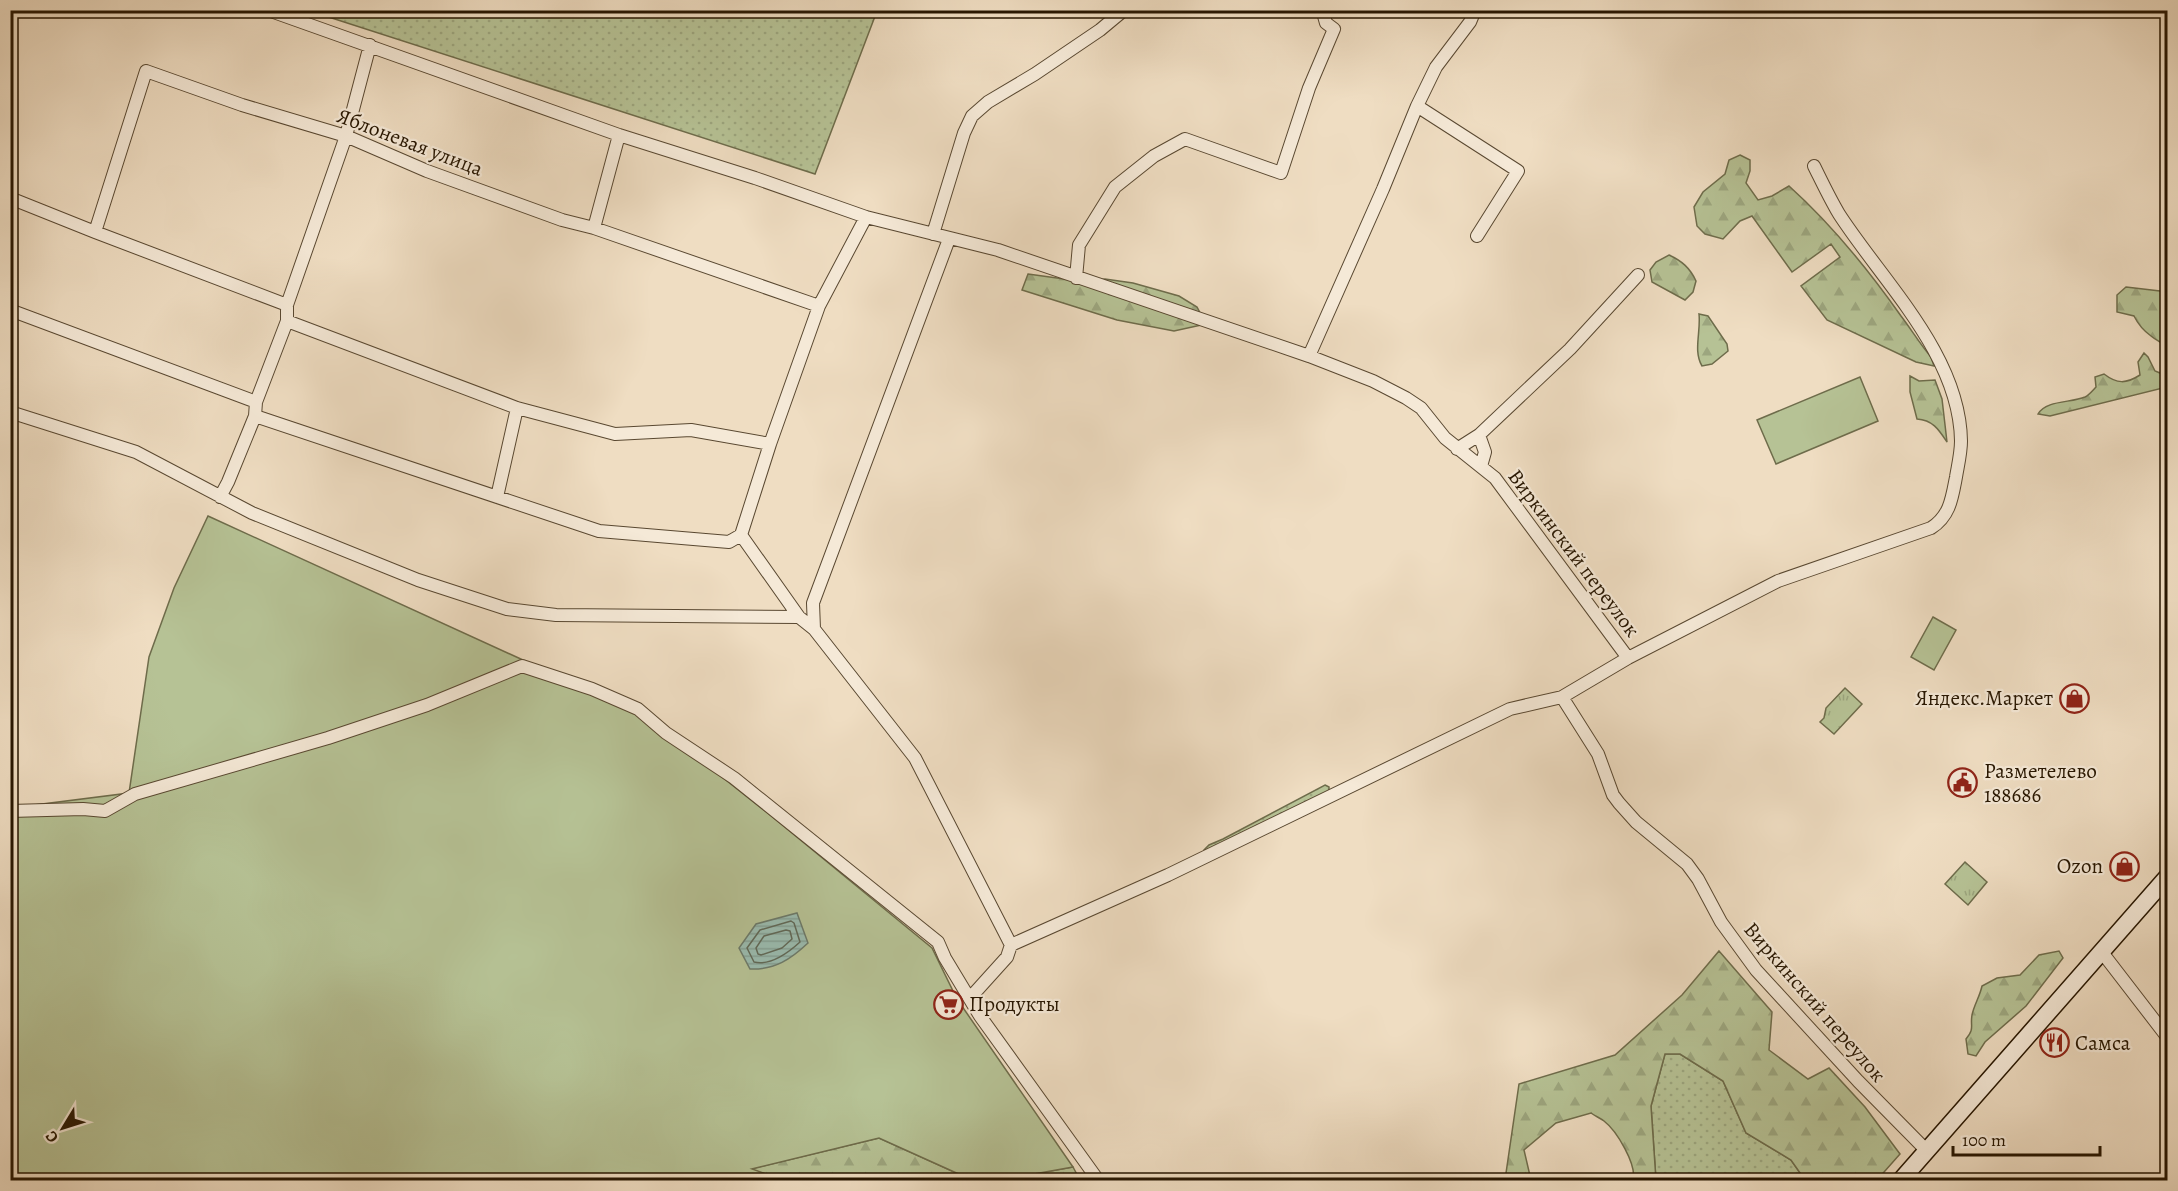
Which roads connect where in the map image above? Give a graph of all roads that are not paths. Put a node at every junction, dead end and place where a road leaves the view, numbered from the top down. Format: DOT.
graph roads {
  1 [pos="268,10"];
  2 [pos="1124,10"];
  3 [pos="1474,10"];
  4 [pos="1324,16"];
  5 [pos="370,45"];
  6 [pos="1417,106"];
  7 [pos="618,135"];
  8 [pos="346,136"];
  9 [pos="1814,166"];
  10 [pos="10,198"];
  11 [pos="866,217"];
  12 [pos="594,228"];
  13 [pos="95,232"];
  14 [pos="933,234"];
  15 [pos="1477,236"];
  16 [pos="949,239"];
  17 [pos="1638,275"];
  18 [pos="1076,278"];
  19 [pos="287,305"];
  20 [pos="819,306"];
  21 [pos="10,310"];
  22 [pos="287,321"];
  23 [pos="1310,356"];
  24 [pos="256,402"];
  25 [pos="517,408"];
  26 [pos="10,412"];
  27 [pos="255,416"];
  28 [pos="1479,435"];
  29 [pos="770,444"];
  30 [pos="1457,449"];
  31 [pos="1481,466"];
  32 [pos="220,497"];
  33 [pos="497,497"];
  34 [pos="741,535"];
  35 [pos="799,617"];
  36 [pos="814,629"];
  37 [pos="1628,658"];
  38 [pos="1562,698"];
  39 [pos="10,811"];
  40 [pos="2168,876"];
  41 [pos="1011,945"];
  42 [pos="2101,951"];
  43 [pos="970,998"];
  44 [pos="2168,1038"];
  45 [pos="1927,1151"];
  46 [pos="1098,1180"];
  47 [pos="1901,1180"];
  1 -- 5 [label="street, Виркинский переулок"];
  2 -- 14 [label="street"];
  3 -- 6 [label="street"];
  4 -- 18 [label="street"];
  5 -- 7 [label="street, Виркинский переулок"];
  5 -- 8 [label="street"];
  6 -- 15 [label="street"];
  6 -- 23 [label="street"];
  7 -- 11 [label="street, Виркинский переулок"];
  7 -- 12 [label="street"];
  8 -- 12 [label="street, Яблоневая улица"];
  8 -- 13 [label="street, Яблоневая улица"];
  8 -- 19 [label="street"];
  9 -- 37 [label="street"];
  10 -- 13 [label="street"];
  11 -- 14 [label="street, Виркинский переулок"];
  11 -- 20 [label="street"];
  12 -- 20 [label="street, Яблоневая улица"];
  13 -- 19 [label="street"];
  14 -- 16 [label="street, Виркинский переулок"];
  16 -- 18 [label="street, Виркинский переулок"];
  16 -- 36 [label="street"];
  17 -- 28 [label="street"];
  18 -- 23 [label="street, Виркинский переулок"];
  19 -- 22 [label="street"];
  20 -- 29 [label="street"];
  21 -- 24 [label="street"];
  22 -- 24 [label="street"];
  22 -- 25 [label="street"];
  23 -- 30 [label="street, Виркинский переулок"];
  24 -- 27 [label="street"];
  25 -- 29 [label="street"];
  25 -- 33 [label="street"];
  26 -- 32 [label="street"];
  27 -- 32 [label="street"];
  27 -- 33 [label="street"];
  28 -- 30 [label="street"];
  28 -- 31 [label="street"];
  29 -- 34 [label="street"];
  30 -- 31 [label="street, Виркинский переулок"];
  31 -- 37 [label="street, Виркинский переулок"];
  32 -- 35 [label="street"];
  33 -- 34 [label="street"];
  34 -- 35 [label="street"];
  35 -- 36 [label="street"];
  36 -- 41 [label="street"];
  37 -- 38 [label="street"];
  38 -- 41 [label="street"];
  38 -- 45 [label="street, Виркинский переулок"];
  39 -- 43 [label="street"];
  40 -- 42 [label="main road"];
  41 -- 43 [label="street"];
  42 -- 44 [label="street"];
  42 -- 45 [label="main road"];
  43 -- 46 [label="street"];
  45 -- 47 [label="main road"];
}
